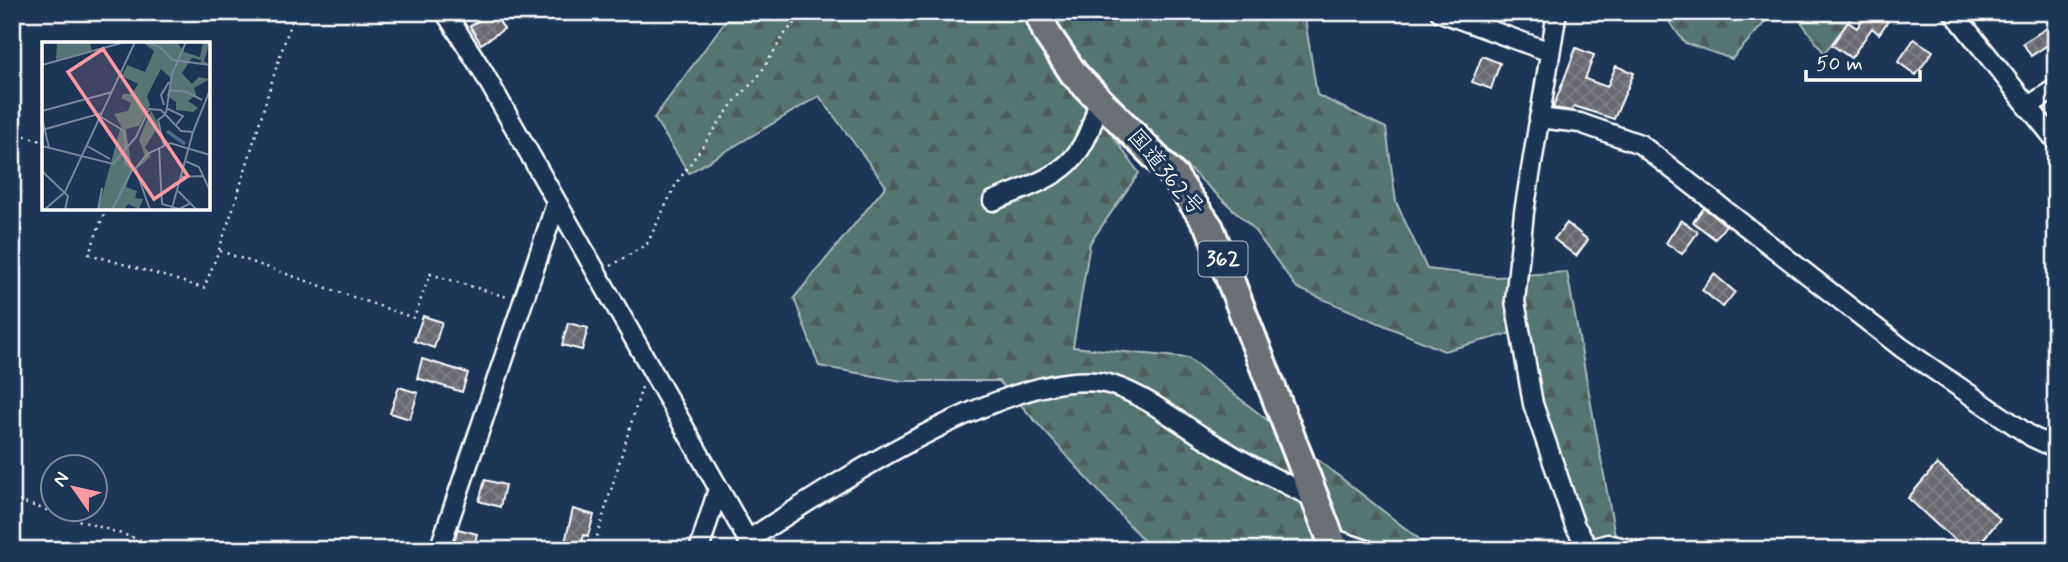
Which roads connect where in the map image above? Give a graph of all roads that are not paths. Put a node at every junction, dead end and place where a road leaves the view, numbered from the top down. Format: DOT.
graph roads {
  1 [pos="445,12"];
  2 [pos="1038,12"];
  3 [pos="1440,12"];
  4 [pos="1557,12"];
  5 [pos="1953,12"];
  6 [pos="1550,52"];
  7 [pos="2056,88"];
  8 [pos="1099,99"];
  9 [pos="2027,107"];
  10 [pos="1539,118"];
  11 [pos="2056,141"];
  12 [pos="993,201"];
  13 [pos="556,204"];
  14 [pos="2056,448"];
  15 [pos="718,489"];
  16 [pos="1316,499"];
  17 [pos="1333,544"];
  18 [pos="751,545"];
  19 [pos="1588,549"];
  20 [pos="439,550"];
  21 [pos="699,550"];
  22 [pos="1367,550"];
  23 [pos="1634,550"];
  1 -- 13 [label="street"];
  2 -- 8 [label="highway, 国道362号 / 362"];
  3 -- 6 [label="street"];
  4 -- 6 [label="street"];
  5 -- 9 [label="street"];
  6 -- 10 [label="street"];
  7 -- 9 [label="street"];
  8 -- 12 [label="street"];
  8 -- 16 [label="highway, 国道362号 / 362"];
  9 -- 11 [label="street"];
  10 -- 14 [label="street"];
  10 -- 19 [label="street"];
  13 -- 15 [label="street"];
  13 -- 20 [label="street"];
  15 -- 18 [label="street"];
  15 -- 21 [label="street"];
  16 -- 17 [label="highway, 国道362号 / 362"];
  16 -- 18 [label="street"];
  17 -- 22 [label="street"];
  19 -- 23 [label="street"];
}
